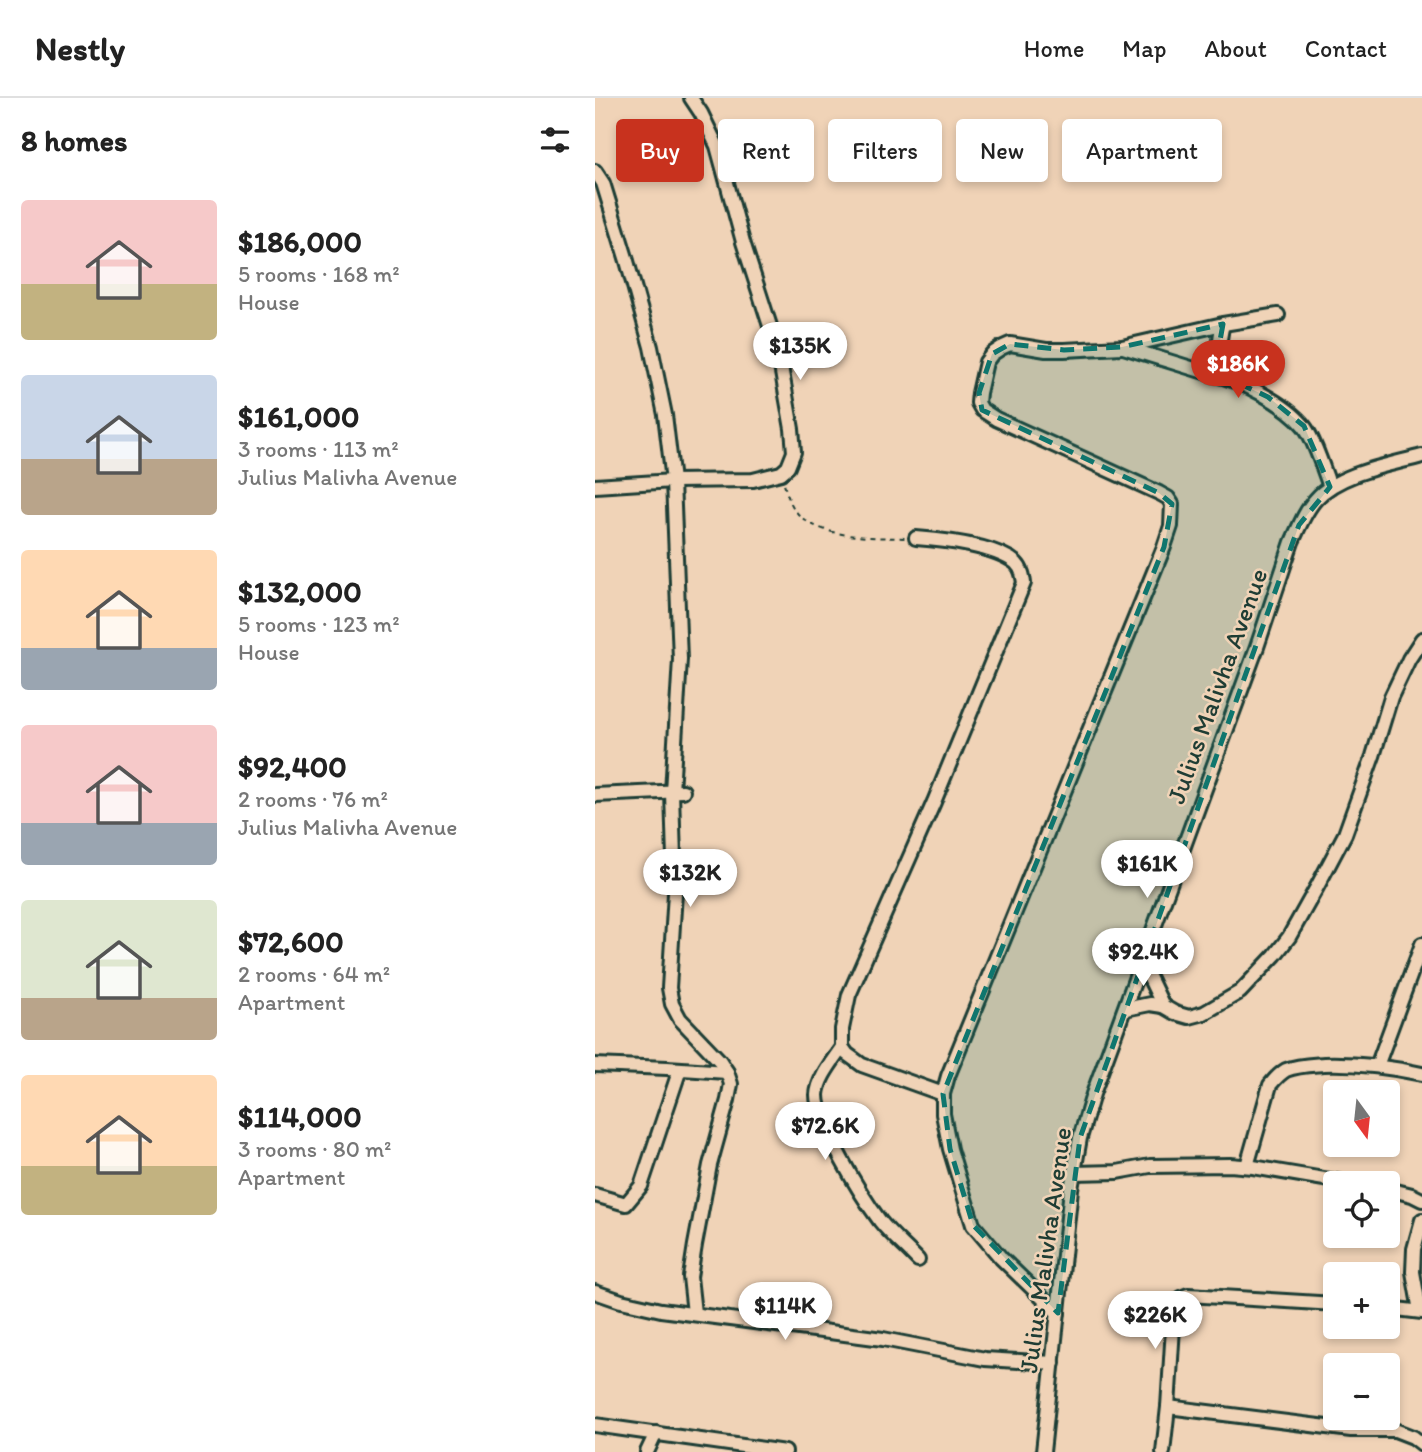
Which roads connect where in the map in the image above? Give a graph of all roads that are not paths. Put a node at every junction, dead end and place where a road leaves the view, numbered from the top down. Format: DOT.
graph roads {
  1 [pos="691,98"];
  2 [pos="595,171"];
  3 [pos="1278,315"];
  4 [pos="1223,324"];
  5 [pos="1122,347"];
  6 [pos="1226,377"];
  7 [pos="1422,456"];
  8 [pos="673,481"];
  9 [pos="595,486"];
  10 [pos="1329,487"];
  11 [pos="916,538"];
  12 [pos="1422,639"];
  13 [pos="677,791"];
  14 [pos="595,795"];
  15 [pos="1422,944"];
  16 [pos="1142,962"];
  17 [pos="1163,1006"];
  18 [pos="1125,1009"];
  19 [pos="842,1047"];
  20 [pos="595,1065"];
  21 [pos="1377,1066"];
  22 [pos="680,1069"];
  23 [pos="727,1072"];
  24 [pos="1422,1074"];
  25 [pos="943,1094"];
  26 [pos="1247,1166"];
  27 [pos="1074,1173"];
  28 [pos="1323,1179"];
  29 [pos="1400,1192"];
  30 [pos="595,1195"];
  31 [pos="1422,1200"];
  32 [pos="1422,1220"];
  33 [pos="918,1260"];
  34 [pos="595,1292"];
  35 [pos="1323,1303"];
  36 [pos="1400,1309"];
  37 [pos="1421,1312"];
  38 [pos="694,1313"];
  39 [pos="1058,1313"];
  40 [pos="1053,1363"];
  41 [pos="1168,1407"];
  42 [pos="595,1425"];
  43 [pos="656,1433"];
  44 [pos="1422,1444"];
  45 [pos="757,1450"];
  46 [pos="647,1452"];
  47 [pos="785,1452"];
  48 [pos="1043,1452"];
  49 [pos="1163,1452"];
  1 -- 8 [label="street"];
  2 -- 8 [label="street"];
  3 -- 4 [label="street"];
  4 -- 5 [label="street"];
  4 -- 6 [label="street"];
  5 -- 6 [label="street"];
  5 -- 25 [label="street"];
  6 -- 10 [label="street"];
  7 -- 10 [label="street, Julius Malivha Avenue"];
  8 -- 9 [label="street"];
  8 -- 13 [label="street"];
  10 -- 16 [label="street, Julius Malivha Avenue"];
  11 -- 19 [label="street"];
  12 -- 17 [label="street"];
  13 -- 14 [label="street"];
  13 -- 23 [label="street"];
  15 -- 21 [label="street"];
  16 -- 17 [label="street"];
  16 -- 18 [label="street, Julius Malivha Avenue"];
  17 -- 18 [label="street"];
  18 -- 27 [label="street, Julius Malivha Avenue"];
  19 -- 25 [label="street"];
  19 -- 33 [label="street"];
  20 -- 22 [label="street"];
  21 -- 24 [label="street"];
  21 -- 26 [label="street"];
  22 -- 23 [label="street"];
  22 -- 30 [label="street"];
  23 -- 38 [label="street"];
  25 -- 39 [label="street"];
  26 -- 27 [label="street"];
  26 -- 28 [label="street"];
  27 -- 39 [label="street, Julius Malivha Avenue"];
  29 -- 31 [label="street"];
  32 -- 37 [label="street"];
  34 -- 38 [label="street"];
  35 -- 41 [label="street"];
  36 -- 37 [label="street"];
  38 -- 40 [label="street"];
  39 -- 40 [label="street, Julius Malivha Avenue"];
  40 -- 48 [label="street, Julius Malivha Avenue"];
  41 -- 44 [label="street"];
  41 -- 49 [label="street"];
  42 -- 43 [label="street"];
  43 -- 45 [label="street"];
  43 -- 46 [label="street"];
  45 -- 47 [label="street"];
}
